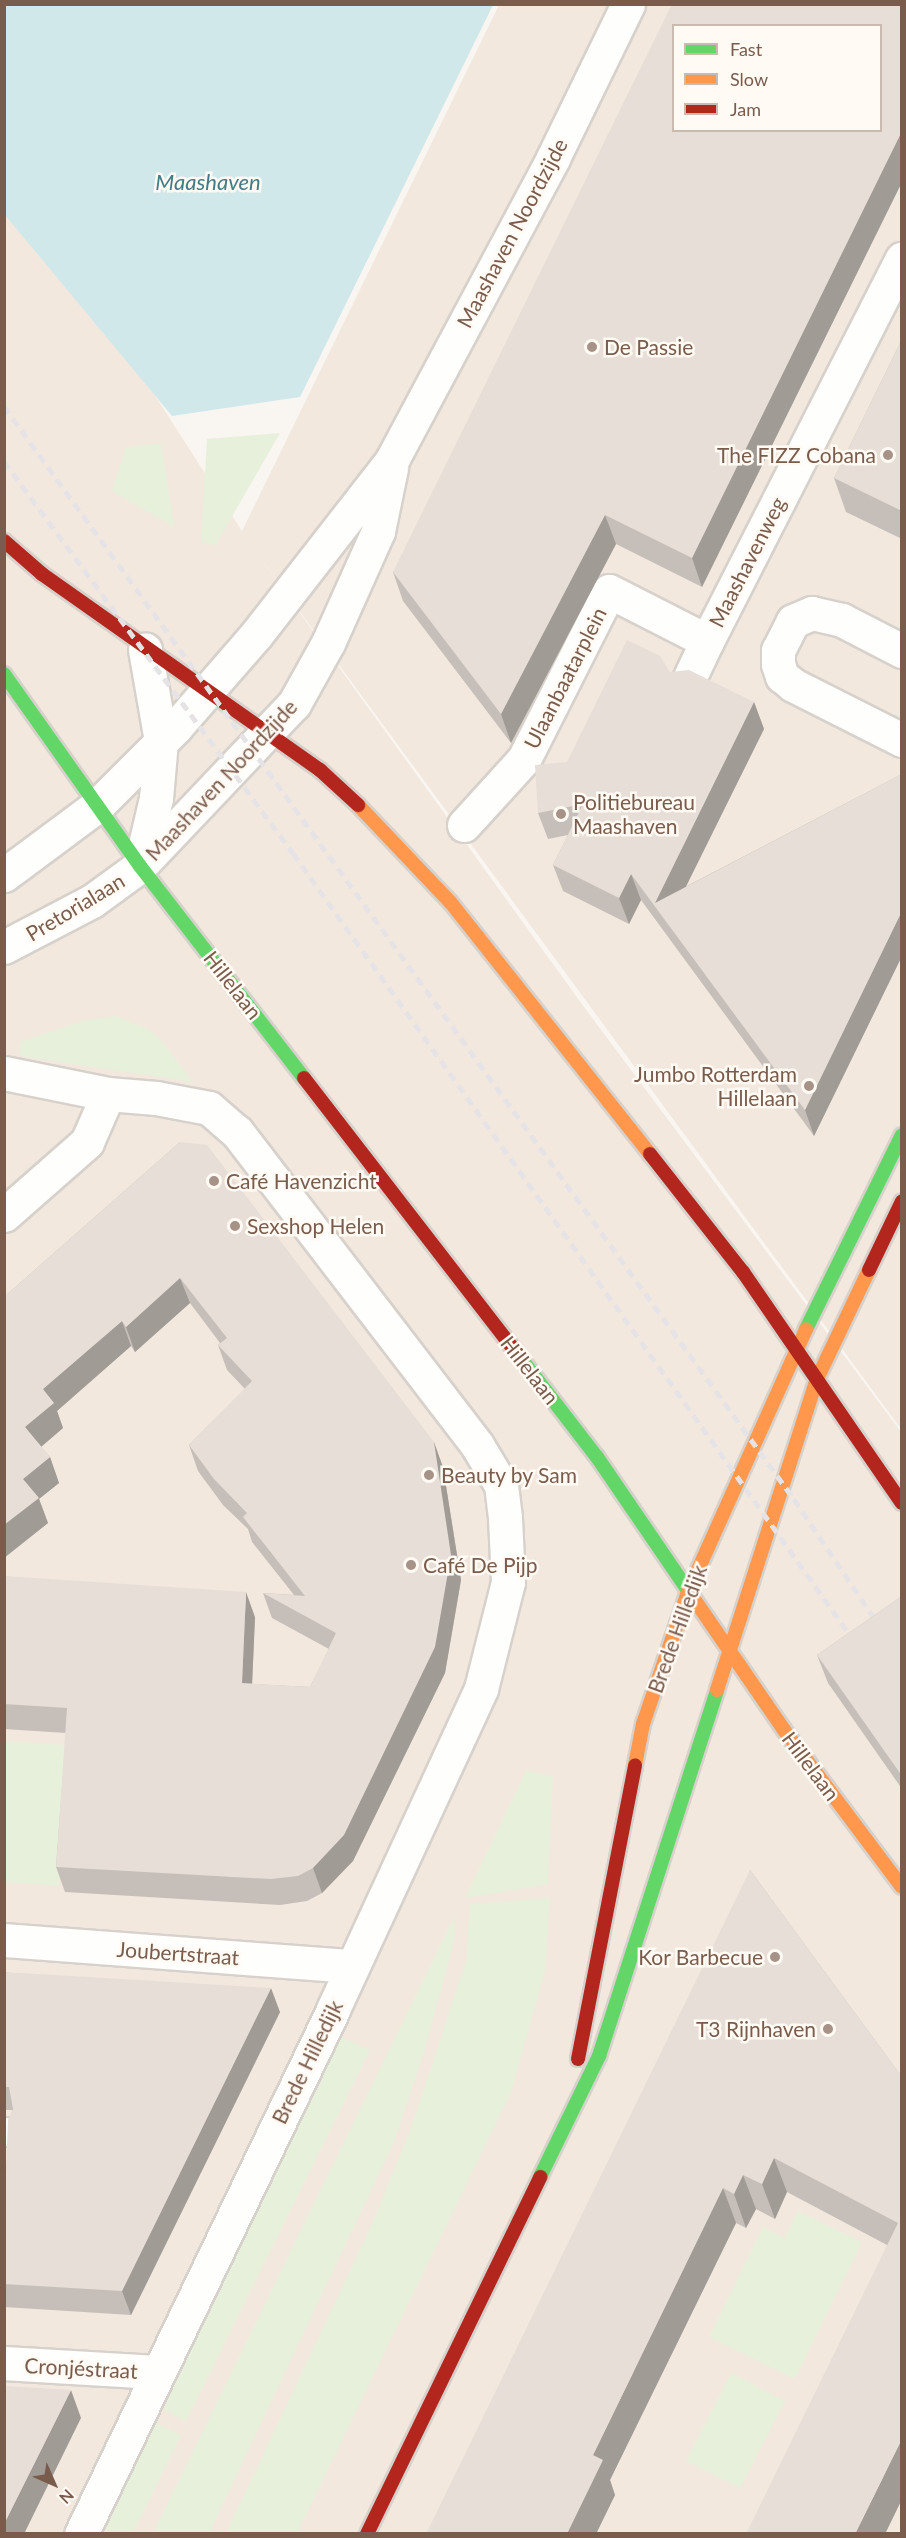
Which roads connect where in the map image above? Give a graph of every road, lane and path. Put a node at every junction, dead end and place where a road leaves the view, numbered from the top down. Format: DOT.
graph roads {
  1 [pos="628,4"];
  2 [pos="902,259"];
  3 [pos="393,460"];
  4 [pos="4,541"];
  5 [pos="707,641"];
  6 [pos="145,649"];
  7 [pos="902,651"];
  8 [pos="4,674"];
  9 [pos="688,681"];
  10 [pos="210,690"];
  11 [pos="44,728"];
  12 [pos="270,733"];
  13 [pos="902,740"];
  14 [pos="161,741"];
  15 [pos="223,777"];
  16 [pos="105,798"];
  17 [pos="156,798"];
  18 [pos="464,825"];
  19 [pos="140,866"];
  20 [pos="4,875"];
  21 [pos="4,947"];
  22 [pos="4,1073"];
  23 [pos="108,1094"];
  24 [pos="902,1135"];
  25 [pos="902,1201"];
  26 [pos="4,1215"];
  27 [pos="797,1347"];
  28 [pos="817,1379"];
  29 [pos="902,1503"];
  30 [pos="688,1592"];
  31 [pos="729,1651"];
  32 [pos="902,1887"];
  33 [pos="4,1940"];
  34 [pos="352,1966"];
  35 [pos="550,2156"];
  36 [pos="4,2363"];
  37 [pos="157,2372"];
  38 [pos="81,2534"];
  39 [pos="367,2534"];
  1 -- 3 [label="street, Maashaven Noordzijde"];
  2 -- 5 [label="street, Maashavenweg"];
  3 -- 10 [label="street, Maashaven Noordzijde"];
  3 -- 12 [label="street, Maashaven Noordzijde"];
  4 -- 6 [label="main road"];
  5 -- 9 [label="street"];
  5 -- 18 [label="street, Ulaanbaatarplein"];
  6 -- 10 [label="main road"];
  6 -- 14 [label="street, Pretorialaan"];
  7 -- 13 [label="street"];
  8 -- 11 [label="main road"];
  10 -- 12 [label="main road"];
  10 -- 14 [label="street, Maashaven Noordzijde"];
  11 -- 16 [label="street"];
  12 -- 15 [label="street, Maashaven Noordzijde"];
  12 -- 27 [label="main road"];
  14 -- 16 [label="street, Maashaven Noordzijde"];
  14 -- 17 [label="street, Pretorialaan"];
  15 -- 17 [label="street"];
  15 -- 19 [label="street, Maashaven Noordzijde"];
  16 -- 17 [label="street"];
  16 -- 19 [label="main road, Hillelaan"];
  16 -- 20 [label="street"];
  17 -- 19 [label="street, Pretorialaan"];
  19 -- 21 [label="street, Pretorialaan"];
  19 -- 30 [label="main road, Hillelaan"];
  22 -- 23 [label="street"];
  23 -- 26 [label="street"];
  23 -- 34 [label="street, Brede Hilledijk"];
  24 -- 27 [label="main road, Brede Hilledijk"];
  25 -- 28 [label="main road, Brede Hilledijk"];
  27 -- 28 [label="main road"];
  27 -- 30 [label="main road, Brede Hilledijk"];
  28 -- 29 [label="main road"];
  28 -- 31 [label="main road, Brede Hilledijk"];
  30 -- 31 [label="main road, Hillelaan"];
  30 -- 35 [label="main road, Brede Hilledijk"];
  31 -- 32 [label="main road, Hillelaan"];
  31 -- 35 [label="main road, Brede Hilledijk"];
  33 -- 34 [label="street, Joubertstraat"];
  34 -- 37 [label="street, Brede Hilledijk"];
  35 -- 39 [label="main road, Brede Hilledijk"];
  36 -- 37 [label="street, Cronjéstraat"];
  37 -- 38 [label="street, Brede Hilledijk"];
}
